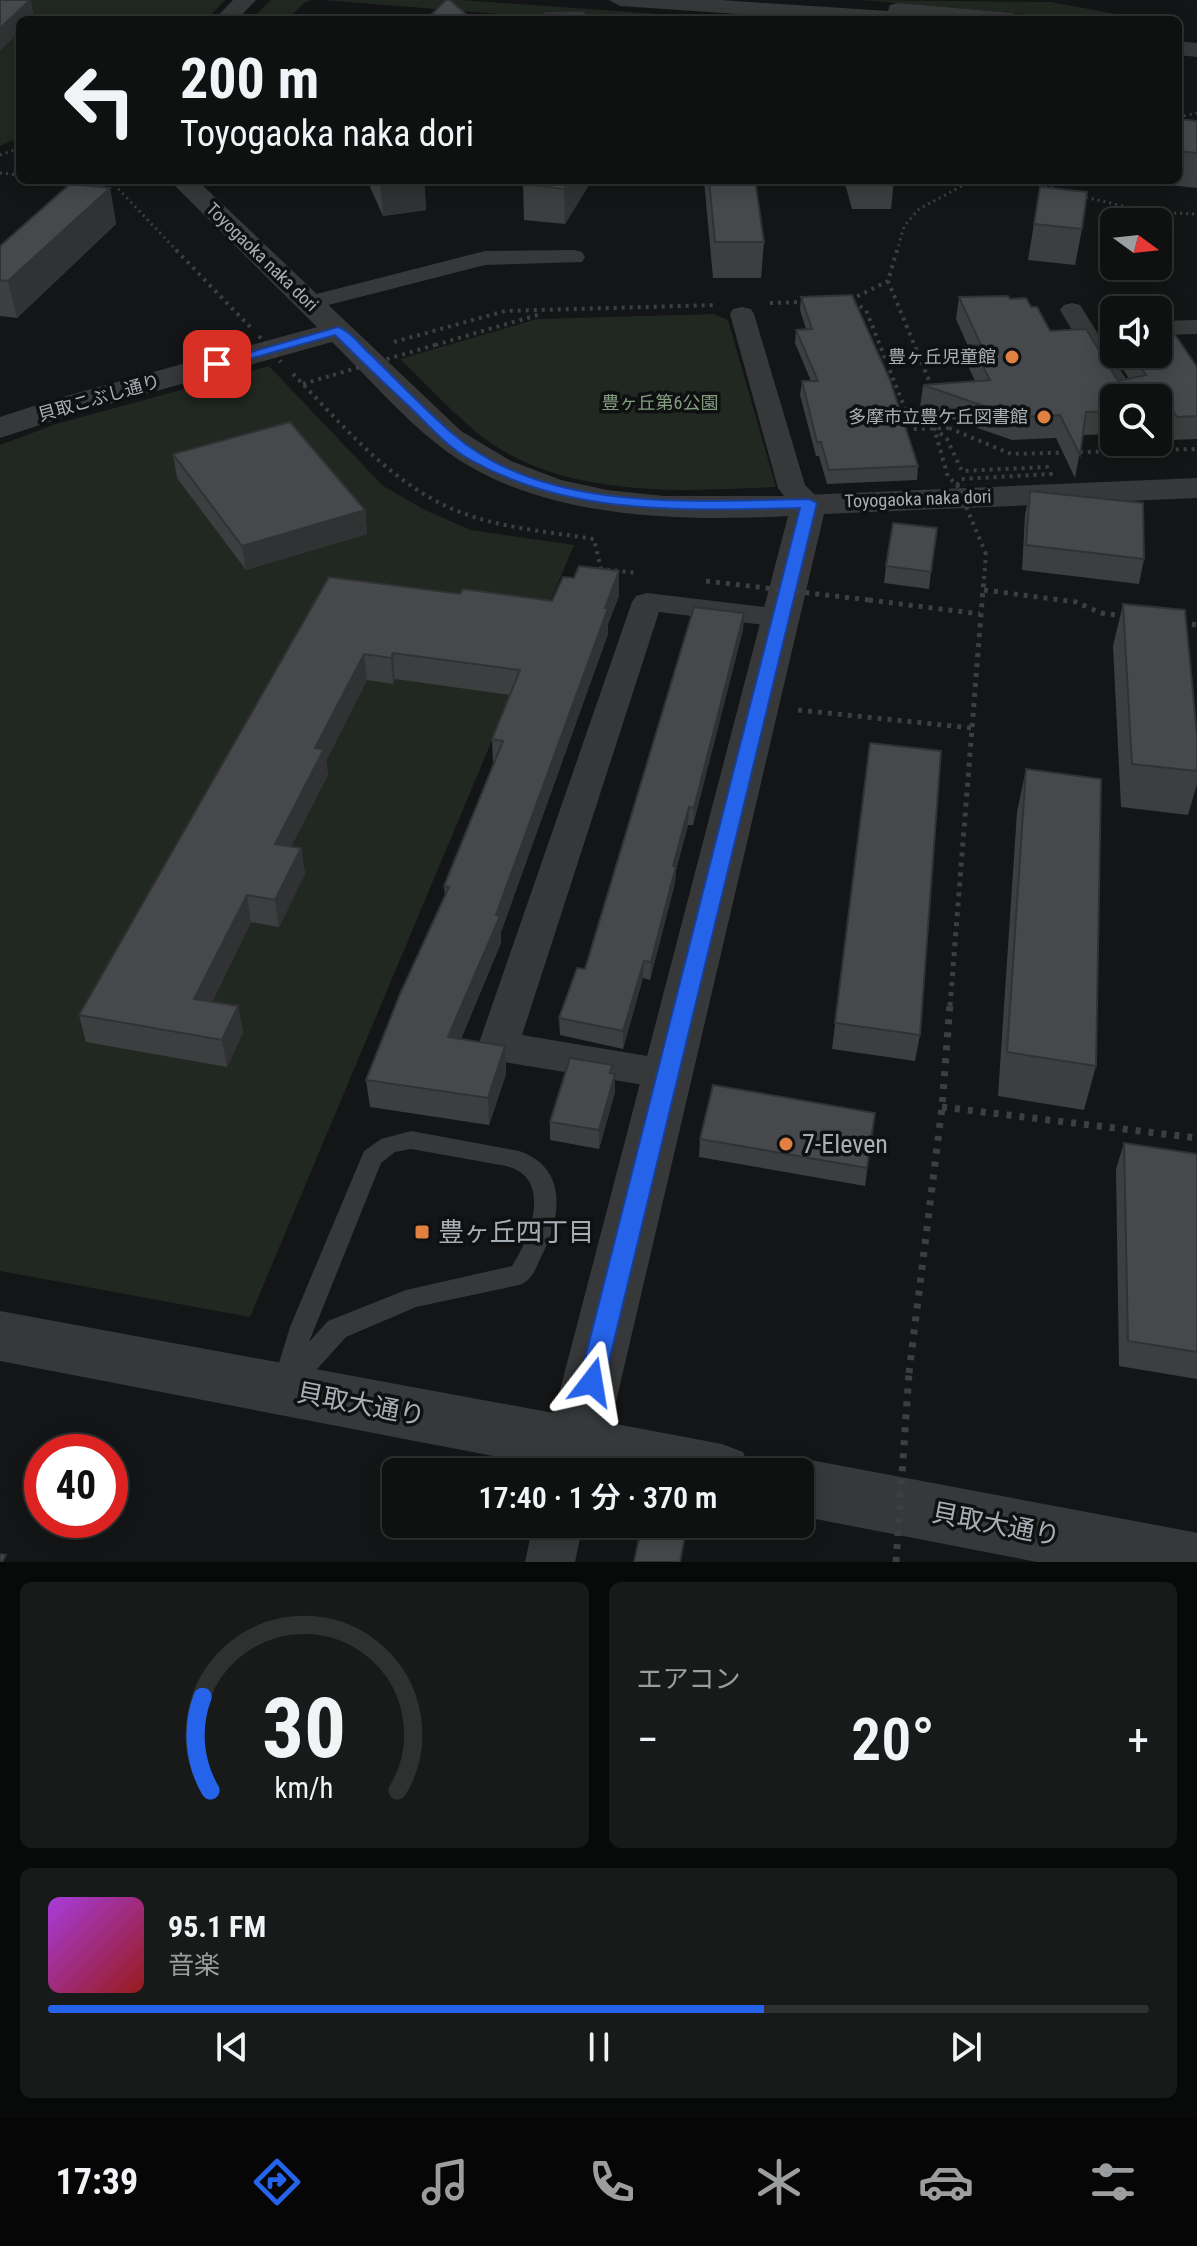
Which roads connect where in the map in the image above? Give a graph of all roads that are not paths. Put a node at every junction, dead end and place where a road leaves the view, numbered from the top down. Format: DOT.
graph roads {
  1 [pos="245,0"];
  2 [pos="620,0"];
  3 [pos="749,0"];
  4 [pos="229,16"];
  5 [pos="865,16"];
  6 [pos="960,16"];
  7 [pos="186,184"];
  8 [pos="559,261"];
  9 [pos="309,303"];
  10 [pos="732,309"];
  11 [pos="1100,325"];
  12 [pos="1197,327"];
  13 [pos="1172,328"];
  14 [pos="338,331"];
  15 [pos="1100,356"];
  16 [pos="0,428"];
  17 [pos="1197,488"];
  18 [pos="809,503"];
  19 [pos="781,618"];
  20 [pos="669,1073"];
  21 [pos="0,1336"];
  22 [pos="283,1389"];
  23 [pos="573,1458"];
  24 [pos="814,1490"];
  25 [pos="555,1538"];
  26 [pos="550,1562"];
  27 [pos="1193,1562"];
  1 -- 4 [label="street"];
  2 -- 5 [label="street"];
  3 -- 6 [label="street"];
  7 -- 9 [label="street, Toyogaoka naka dori"];
  8 -- 9 [label="street"];
  9 -- 14 [label="street, Toyogaoka naka dori"];
  10 -- 18 [label="street"];
  11 -- 15 [label="street"];
  12 -- 13 [label="street"];
  14 -- 16 [label="street, 貝取こぶし通り"];
  14 -- 18 [label="street, Toyogaoka naka dori"];
  17 -- 18 [label="street, Toyogaoka naka dori"];
  18 -- 19 [label="street"];
  19 -- 20 [label="street"];
  19 -- 20 [label="street"];
  20 -- 23 [label="street"];
  21 -- 22 [label="street, 貝取大通り"];
  22 -- 22 [label="lane"];
  22 -- 23 [label="street, 貝取大通り"];
  24 -- 27 [label="street, 貝取大通り"];
  25 -- 26 [label="street"];
}
